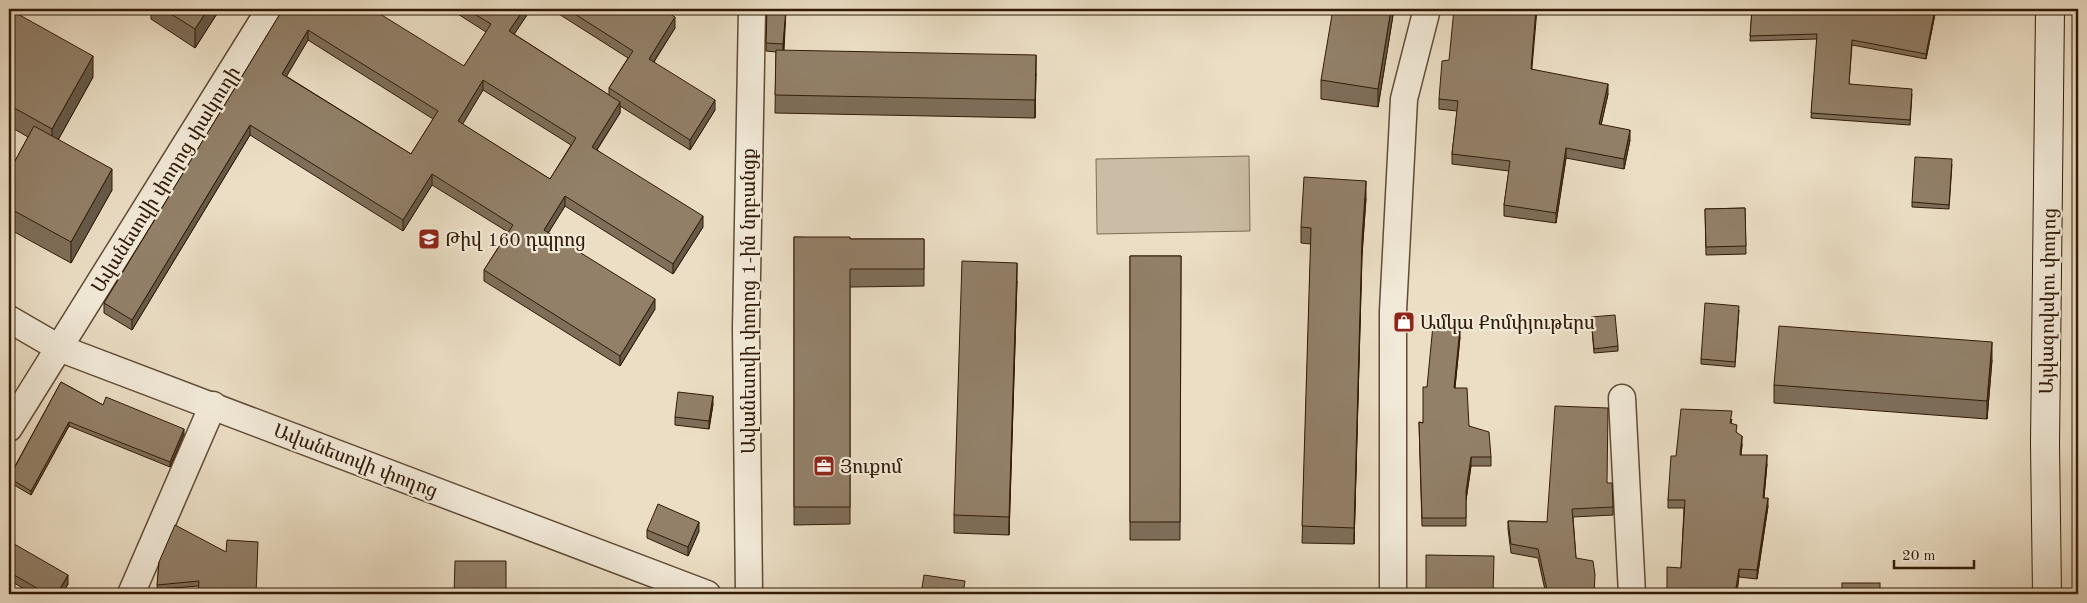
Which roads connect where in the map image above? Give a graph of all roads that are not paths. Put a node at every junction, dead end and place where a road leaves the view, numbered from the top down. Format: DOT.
graph roads {
  1 [pos="270,9"];
  2 [pos="752,9"];
  3 [pos="1427,9"];
  4 [pos="2050,9"];
  5 [pos="9,319"];
  6 [pos="59,348"];
  7 [pos="1622,398"];
  8 [pos="213,405"];
  9 [pos="9,428"];
  10 [pos="131,594"];
  11 [pos="708,594"];
  12 [pos="748,594"];
  13 [pos="1393,594"];
  14 [pos="1632,594"];
  15 [pos="2046,594"];
  1 -- 6 [label="street, Ավանեսովի փողոց փակուղի"];
  2 -- 12 [label="street, Ավանեսովի փողոց 1-ին նրբանցք"];
  3 -- 13 [label="street"];
  4 -- 15 [label="main road, Այվազովսկու փողոց"];
  5 -- 6 [label="street, Ավանեսովի փողոց"];
  6 -- 8 [label="street, Ավանեսովի փողոց"];
  6 -- 9 [label="street, Ավանեսովի փողոց փակուղի"];
  7 -- 14 [label="street"];
  8 -- 10 [label="street"];
  8 -- 11 [label="street, Ավանեսովի փողոց"];
}
